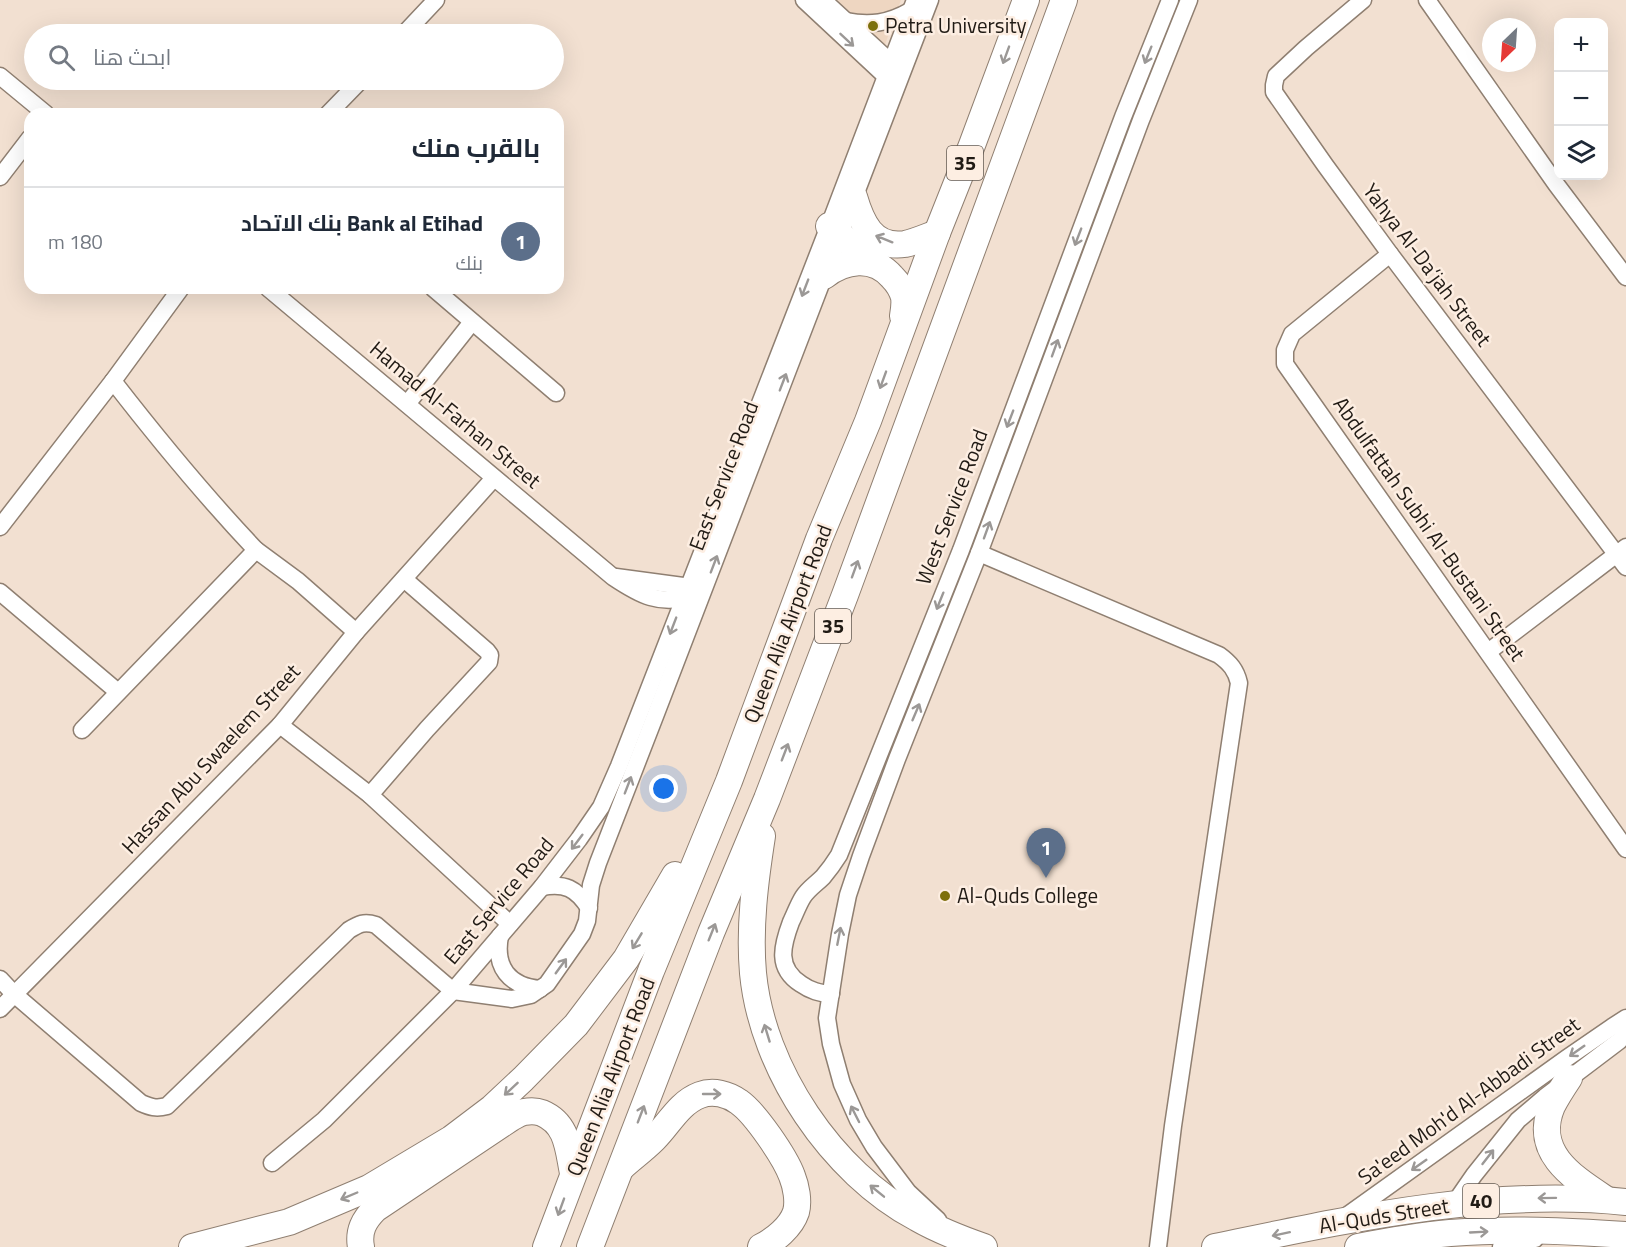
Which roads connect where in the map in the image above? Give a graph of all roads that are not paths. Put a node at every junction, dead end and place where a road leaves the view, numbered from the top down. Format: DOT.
graph roads {
  1 [pos="436,0"];
  2 [pos="804,0"];
  3 [pos="823,0"];
  4 [pos="930,0"];
  5 [pos="1026,0"];
  6 [pos="1064,0"];
  7 [pos="1170,0"];
  8 [pos="1189,0"];
  9 [pos="1363,0"];
  10 [pos="1427,0"];
  11 [pos="912,6"];
  12 [pos="846,21"];
  13 [pos="413,24"];
  14 [pos="894,75"];
  15 [pos="0,76"];
  16 [pos="351,90"];
  17 [pos="39,108"];
  18 [pos="334,108"];
  19 [pos="24,146"];
  20 [pos="0,177"];
  21 [pos="854,197"];
  22 [pos="834,230"];
  23 [pos="937,233"];
  24 [pos="1390,254"];
  25 [pos="879,266"];
  26 [pos="824,276"];
  27 [pos="1626,277"];
  28 [pos="177,294"];
  29 [pos="275,294"];
  30 [pos="440,294"];
  31 [pos="472,322"];
  32 [pos="902,325"];
  33 [pos="113,381"];
  34 [pos="556,393"];
  35 [pos="407,404"];
  36 [pos="494,478"];
  37 [pos="0,527"];
  38 [pos="256,550"];
  39 [pos="979,553"];
  40 [pos="1623,556"];
  41 [pos="404,579"];
  42 [pos="692,591"];
  43 [pos="0,592"];
  44 [pos="356,632"];
  45 [pos="1488,652"];
  46 [pos="118,692"];
  47 [pos="280,725"];
  48 [pos="82,730"];
  49 [pos="883,746"];
  50 [pos="901,749"];
  51 [pos="729,781"];
  52 [pos="370,795"];
  53 [pos="767,799"];
  54 [pos="1626,849"];
  55 [pos="542,886"];
  56 [pos="589,908"];
  57 [pos="505,930"];
  58 [pos="0,980"];
  59 [pos="540,989"];
  60 [pos="453,991"];
  61 [pos="14,994"];
  62 [pos="831,994"];
  63 [pos="0,1009"];
  64 [pos="1626,1018"];
  65 [pos="1626,1034"];
  66 [pos="1569,1078"];
  67 [pos="272,1163"];
  68 [pos="620,1168"];
  69 [pos="573,1174"];
  70 [pos="1617,1201"];
  71 [pos="1454,1204"];
  72 [pos="1338,1222"];
  73 [pos="1567,1231"];
  74 [pos="1450,1233"];
  75 [pos="1626,1235"];
  76 [pos="959,1238"];
  77 [pos="192,1247"];
  78 [pos="361,1247"];
  79 [pos="546,1247"];
  80 [pos="590,1247"];
  81 [pos="761,1247"];
  82 [pos="984,1247"];
  83 [pos="1158,1247"];
  84 [pos="1215,1247"];
  85 [pos="1358,1247"];
  86 [pos="1501,1247"];
  1 -- 13 [label="street"];
  2 -- 14 [label="street, one-way"];
  3 -- 12 [label="street"];
  4 -- 14 [label="street, East Service Road"];
  5 -- 23 [label="highway, Queen Alia Airport Road / 35, one-way"];
  53 -- 6 [label="highway, Queen Alia Airport Road / 35, one-way"];
  7 -- 49 [label="street, West Service Road, one-way"];
  39 -- 8 [label="street, West Service Road, one-way"];
  9 -- 24 [label="street, Yahya Al-Da‘jah Street"];
  10 -- 27 [label="street"];
  11 -- 12 [label="street"];
  11 -- 14 [label="street, East Service Road"];
  12 -- 14 [label="street"];
  14 -- 21 [label="street, East Service Road"];
  14 -- 22 [label="street, East Service Road"];
  15 -- 17 [label="street"];
  16 -- 18 [label="street"];
  19 -- 20 [label="street"];
  21 -- 22 [label="street, East Service Road"];
  23 -- 21 [label="highway, one-way"];
  22 -- 25 [label="highway"];
  22 -- 26 [label="street, East Service Road"];
  22 -- 42 [label="street, East Service Road, one-way"];
  23 -- 32 [label="highway, Queen Alia Airport Road / 35"];
  24 -- 40 [label="street, Yahya Al-Da‘jah Street"];
  24 -- 45 [label="street, Abdulfattah Subhi Al-Bustani Street"];
  25 -- 26 [label="highway"];
  25 -- 32 [label="highway"];
  42 -- 26 [label="street, East Service Road, one-way"];
  28 -- 33 [label="street"];
  29 -- 35 [label="street, Hamad Al-Farhan Street"];
  30 -- 31 [label="street"];
  31 -- 34 [label="street"];
  31 -- 35 [label="street"];
  32 -- 51 [label="highway, Queen Alia Airport Road / 35, one-way"];
  33 -- 37 [label="street"];
  33 -- 38 [label="street"];
  35 -- 36 [label="street, Hamad Al-Farhan Street"];
  36 -- 41 [label="street, Hassan Abu Swaelem Street"];
  36 -- 42 [label="street, Hamad Al-Farhan Street"];
  38 -- 44 [label="street"];
  38 -- 46 [label="street"];
  50 -- 39 [label="street, West Service Road, one-way"];
  39 -- 83 [label="street"];
  40 -- 45 [label="street"];
  41 -- 44 [label="street, Hassan Abu Swaelem Street"];
  41 -- 52 [label="street"];
  42 -- 55 [label="street, East Service Road, one-way"];
  56 -- 42 [label="street, East Service Road, one-way"];
  43 -- 46 [label="street"];
  44 -- 47 [label="street, Hassan Abu Swaelem Street"];
  45 -- 54 [label="street, Abdulfattah Subhi Al-Bustani Street"];
  46 -- 48 [label="street"];
  47 -- 52 [label="street"];
  47 -- 61 [label="street, Hassan Abu Swaelem Street"];
  49 -- 50 [label="street"];
  49 -- 62 [label="street, West Service Road"];
  62 -- 50 [label="street, West Service Road, one-way"];
  51 -- 69 [label="highway, Queen Alia Airport Road / 35"];
  51 -- 77 [label="highway, one-way"];
  52 -- 57 [label="street"];
  68 -- 53 [label="highway, Queen Alia Airport Road / 35, one-way"];
  76 -- 53 [label="highway, one-way"];
  55 -- 56 [label="street"];
  55 -- 57 [label="street, East Service Road"];
  59 -- 56 [label="street, East Service Road, one-way"];
  57 -- 59 [label="street"];
  57 -- 60 [label="street, East Service Road"];
  58 -- 61 [label="street"];
  59 -- 60 [label="street, East Service Road"];
  60 -- 61 [label="street"];
  60 -- 67 [label="street"];
  61 -- 63 [label="street, Hassan Abu Swaelem Street"];
  76 -- 62 [label="street, West Service Road, one-way"];
  64 -- 72 [label="street, Sa'eed Moh'd Al-Abbadi Street, one-way"];
  65 -- 66 [label="street, Sa'eed Moh'd Al-Abbadi Street"];
  66 -- 70 [label="highway"];
  71 -- 66 [label="street, Sa'eed Moh'd Al-Abbadi Street, one-way"];
  68 -- 80 [label="highway, Queen Alia Airport Road / 35"];
  68 -- 81 [label="highway, one-way"];
  69 -- 78 [label="highway"];
  69 -- 79 [label="highway, Queen Alia Airport Road / 35, one-way"];
  70 -- 71 [label="highway, Al-Quds Street / 40, one-way"];
  71 -- 72 [label="highway, Al-Quds Street / 40"];
  71 -- 74 [label="highway"];
  72 -- 84 [label="highway, Al-Quds Street / 40, one-way"];
  74 -- 73 [label="highway, Al-Quds Street / 40, one-way"];
  73 -- 75 [label="highway, Al-Quds Street / 40"];
  73 -- 86 [label="street"];
  74 -- 85 [label="highway, Al-Quds Street / 40"];
  76 -- 82 [label="highway"];
}
